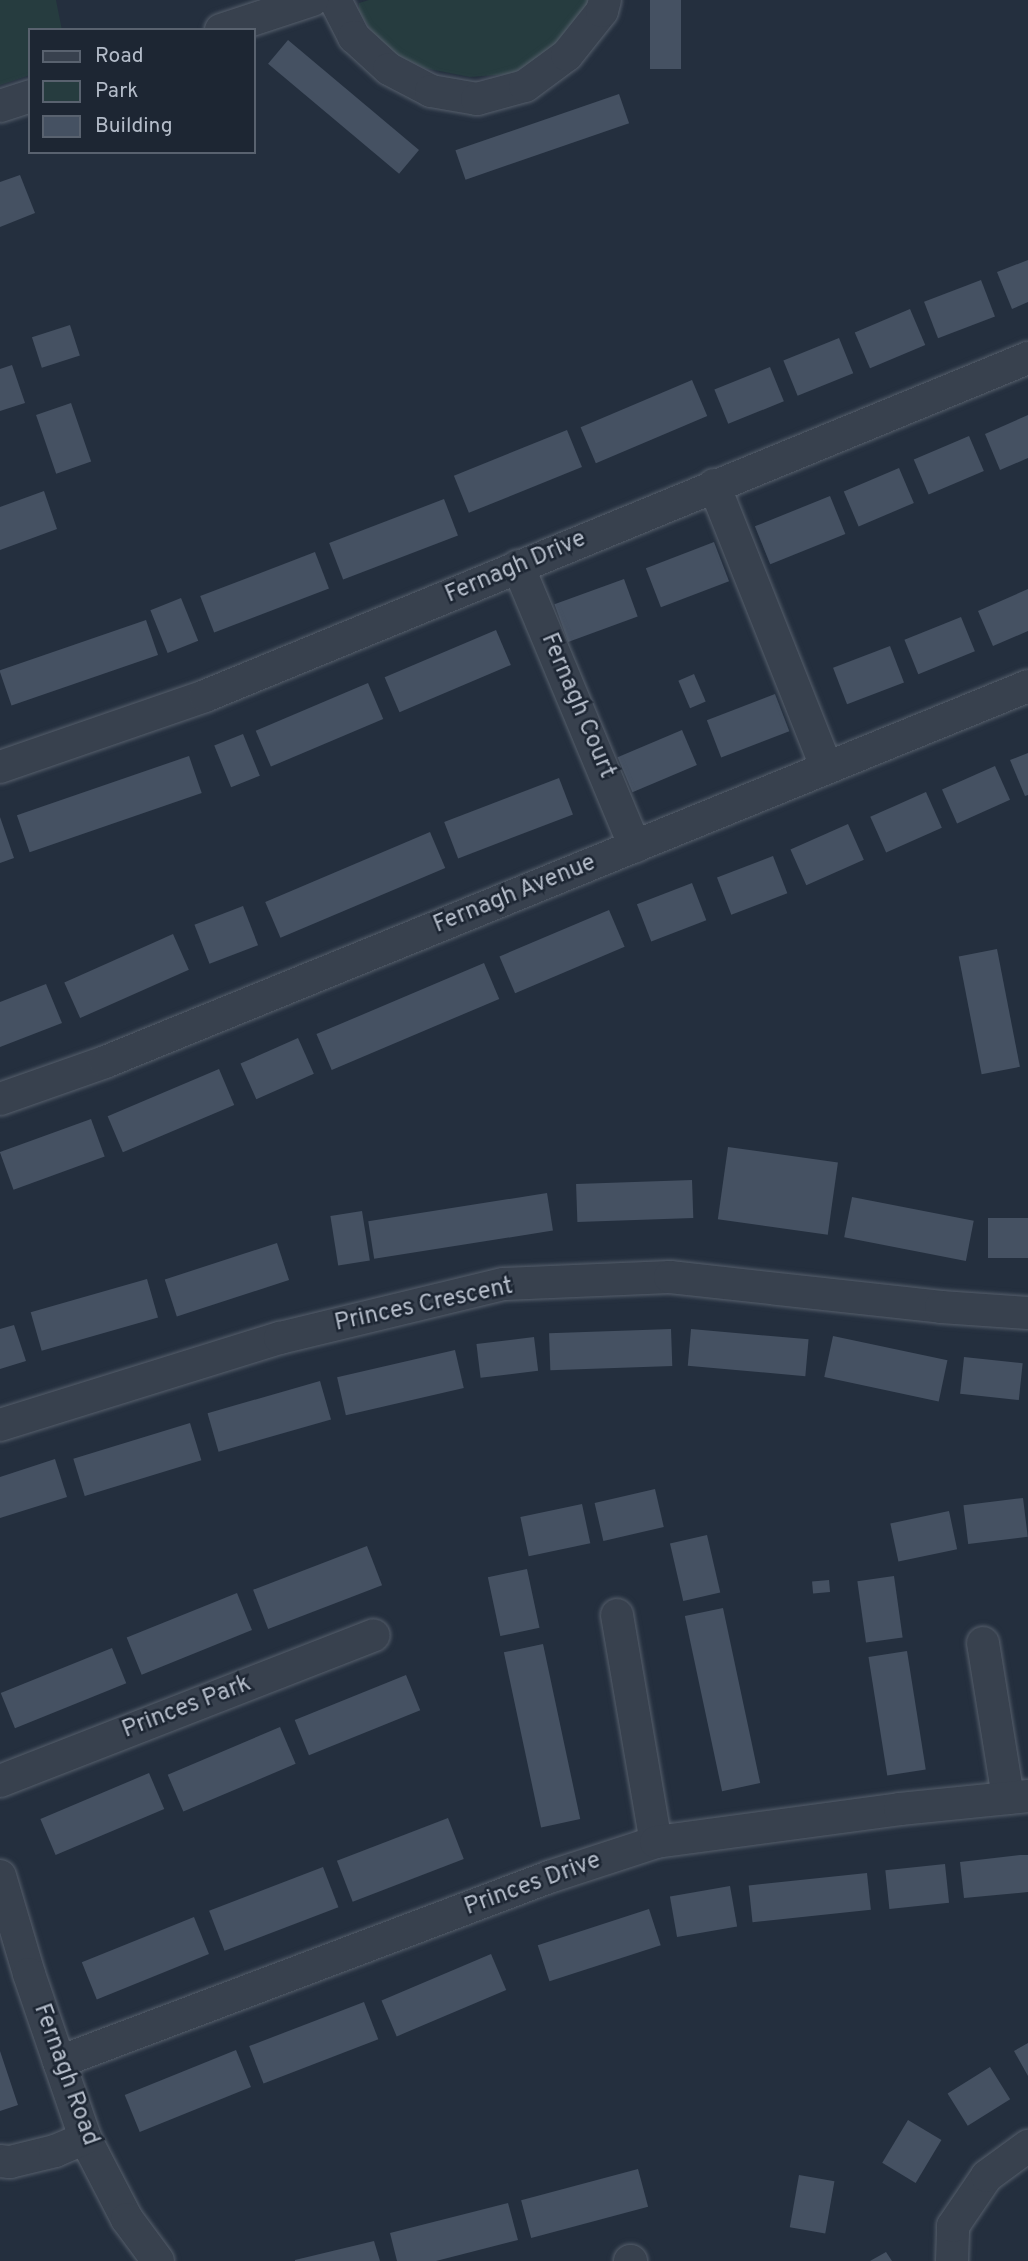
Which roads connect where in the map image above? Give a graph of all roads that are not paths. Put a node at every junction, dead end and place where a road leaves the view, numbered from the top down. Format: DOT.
graph roads {
  1 [pos="312,0"];
  2 [pos="335,0"];
  3 [pos="605,0"];
  4 [pos="227,28"];
  5 [pos="28,97"];
  6 [pos="0,106"];
  7 [pos="1028,358"];
  8 [pos="714,485"];
  9 [pos="518,566"];
  10 [pos="1028,685"];
  11 [pos="0,767"];
  12 [pos="826,767"];
  13 [pos="635,847"];
  14 [pos="0,1099"];
  15 [pos="1028,1313"];
  16 [pos="0,1425"];
  17 [pos="617,1615"];
  18 [pos="374,1635"];
  19 [pos="983,1643"];
  20 [pos="0,1781"];
  21 [pos="1018,1797"];
  22 [pos="656,1842"];
  23 [pos="0,1877"];
  24 [pos="59,2062"];
  25 [pos="85,2138"];
  26 [pos="1028,2146"];
  27 [pos="0,2161"];
  28 [pos="158,2261"];
  29 [pos="953,2261"];
  1 -- 4 [label="street"];
  2 -- 3 [label="street"];
  5 -- 6 [label="street"];
  7 -- 8 [label="street, Fernagh Drive"];
  8 -- 9 [label="street, Fernagh Drive"];
  8 -- 12 [label="street"];
  9 -- 11 [label="street, Fernagh Drive"];
  9 -- 13 [label="street, Fernagh Court"];
  10 -- 12 [label="street, Fernagh Avenue"];
  12 -- 13 [label="street, Fernagh Avenue"];
  13 -- 14 [label="street, Fernagh Avenue"];
  15 -- 16 [label="street, Princes Crescent"];
  17 -- 22 [label="street"];
  18 -- 20 [label="street, Princes Park"];
  19 -- 21 [label="street"];
  21 -- 22 [label="street, Princes Drive"];
  22 -- 24 [label="street, Princes Drive"];
  23 -- 24 [label="street, Fernagh Road"];
  24 -- 25 [label="street, Fernagh Road"];
  25 -- 27 [label="street"];
  25 -- 28 [label="street, Fernagh Road"];
  26 -- 29 [label="street"];
}
